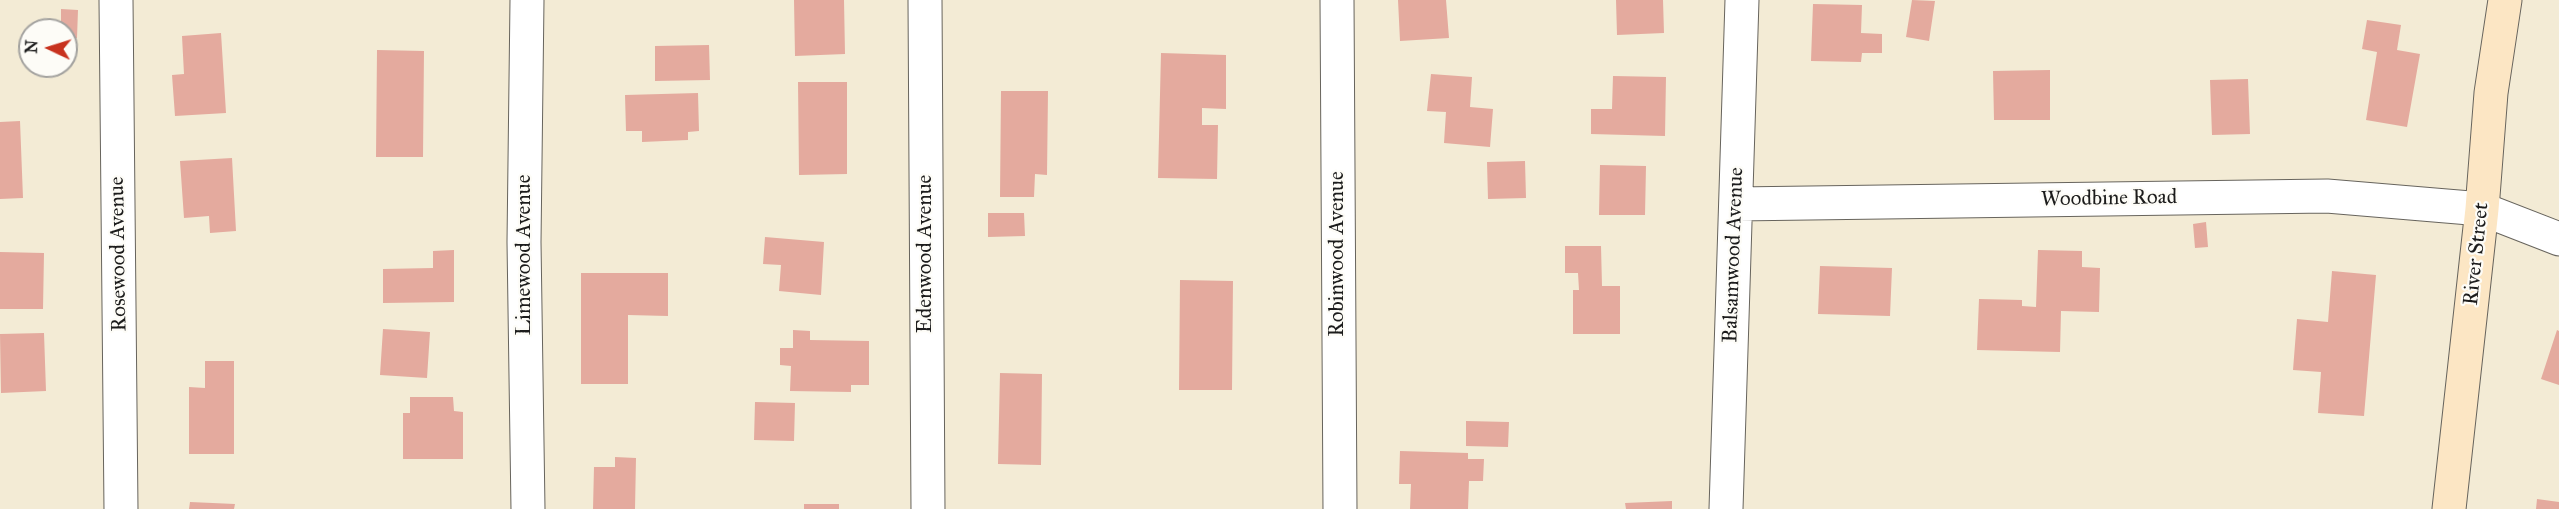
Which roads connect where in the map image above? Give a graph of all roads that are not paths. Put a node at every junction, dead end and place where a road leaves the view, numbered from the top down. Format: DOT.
graph roads {
  1 [pos="116,0"];
  2 [pos="527,0"];
  3 [pos="925,0"];
  4 [pos="1337,0"];
  5 [pos="1742,0"];
  6 [pos="2505,0"];
  7 [pos="1736,204"];
  8 [pos="2482,209"];
  9 [pos="2559,239"];
  10 [pos="121,509"];
  11 [pos="528,509"];
  12 [pos="928,509"];
  13 [pos="1340,509"];
  14 [pos="1726,509"];
  15 [pos="2449,509"];
  1 -- 10 [label="street, Rosewood Avenue"];
  2 -- 11 [label="street, Limewood Avenue"];
  3 -- 12 [label="street, Edenwood Avenue"];
  4 -- 13 [label="street, Robinwood Avenue"];
  5 -- 7 [label="street, Balsamwood Avenue"];
  6 -- 8 [label="main road, River Street"];
  7 -- 8 [label="street, Woodbine Road"];
  7 -- 14 [label="street, Balsamwood Avenue"];
  8 -- 9 [label="street, Woodbine Road"];
  8 -- 15 [label="main road, River Street"];
}
